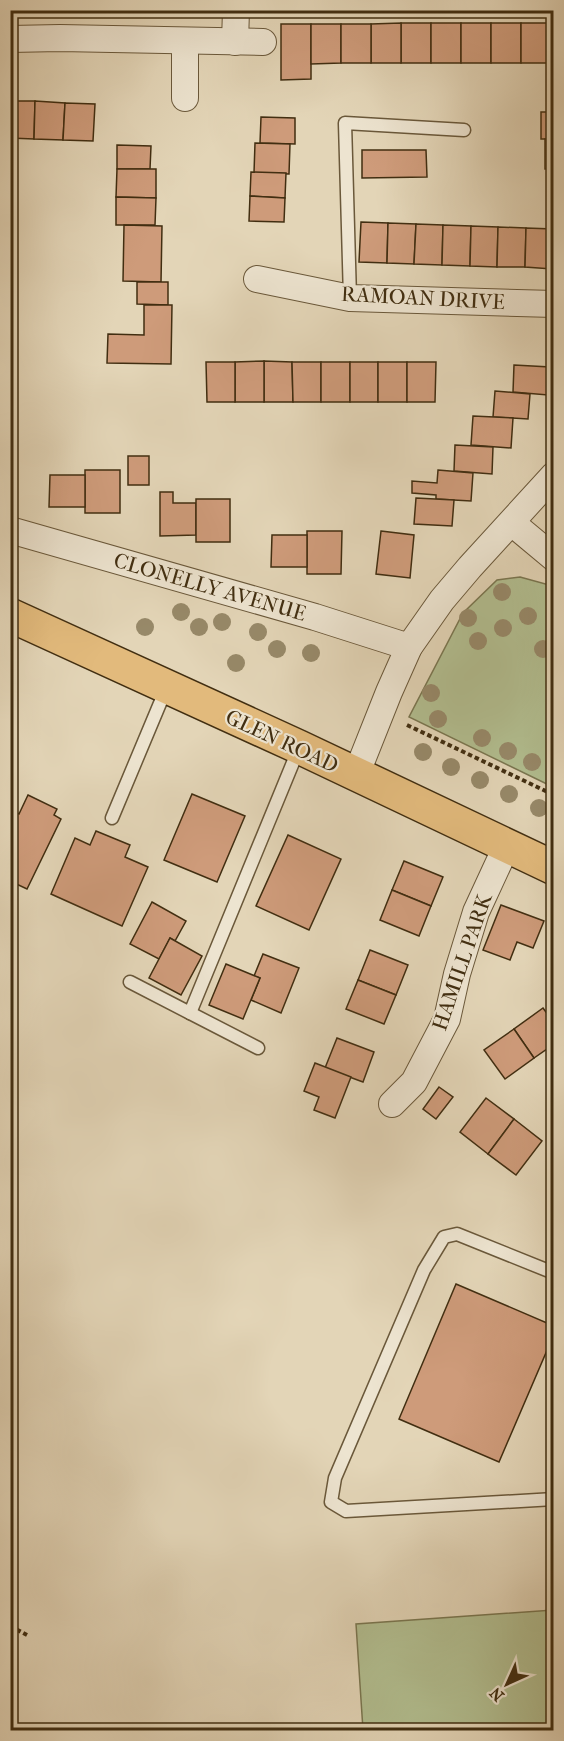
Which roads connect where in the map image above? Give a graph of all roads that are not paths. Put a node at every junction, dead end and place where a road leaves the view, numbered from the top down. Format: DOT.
graph roads {
  1 [pos="236,10"];
  2 [pos="10,39"];
  3 [pos="185,41"];
  4 [pos="235,42"];
  5 [pos="263,42"];
  6 [pos="185,98"];
  7 [pos="464,130"];
  8 [pos="257,279"];
  9 [pos="350,298"];
  10 [pos="554,304"];
  11 [pos="554,475"];
  12 [pos="512,523"];
  13 [pos="10,530"];
  14 [pos="554,558"];
  15 [pos="10,615"];
  16 [pos="409,647"];
  17 [pos="166,687"];
  18 [pos="299,747"];
  19 [pos="356,775"];
  20 [pos="112,818"];
  21 [pos="507,845"];
  22 [pos="554,868"];
  23 [pos="130,982"];
  24 [pos="190,1013"];
  25 [pos="258,1048"];
  26 [pos="392,1104"];
  27 [pos="554,1273"];
  28 [pos="554,1499"];
  1 -- 4 [label="street"];
  2 -- 3 [label="street"];
  3 -- 4 [label="street"];
  3 -- 6 [label="street"];
  4 -- 5 [label="street"];
  7 -- 9 [label="lane"];
  8 -- 9 [label="street, RAMOAN DRIVE"];
  9 -- 10 [label="street, RAMOAN DRIVE"];
  11 -- 12 [label="street"];
  12 -- 14 [label="street"];
  12 -- 16 [label="street"];
  13 -- 16 [label="street, CLONELLY AVENUE"];
  15 -- 17 [label="main road, GLEN ROAD"];
  16 -- 19 [label="street"];
  17 -- 18 [label="main road, GLEN ROAD"];
  17 -- 20 [label="lane"];
  18 -- 19 [label="main road, GLEN ROAD"];
  18 -- 24 [label="lane"];
  19 -- 21 [label="main road, GLEN ROAD"];
  21 -- 22 [label="main road, GLEN ROAD"];
  21 -- 26 [label="street, HAMILL PARK"];
  23 -- 24 [label="lane"];
  24 -- 25 [label="lane"];
  27 -- 28 [label="lane"];
}
